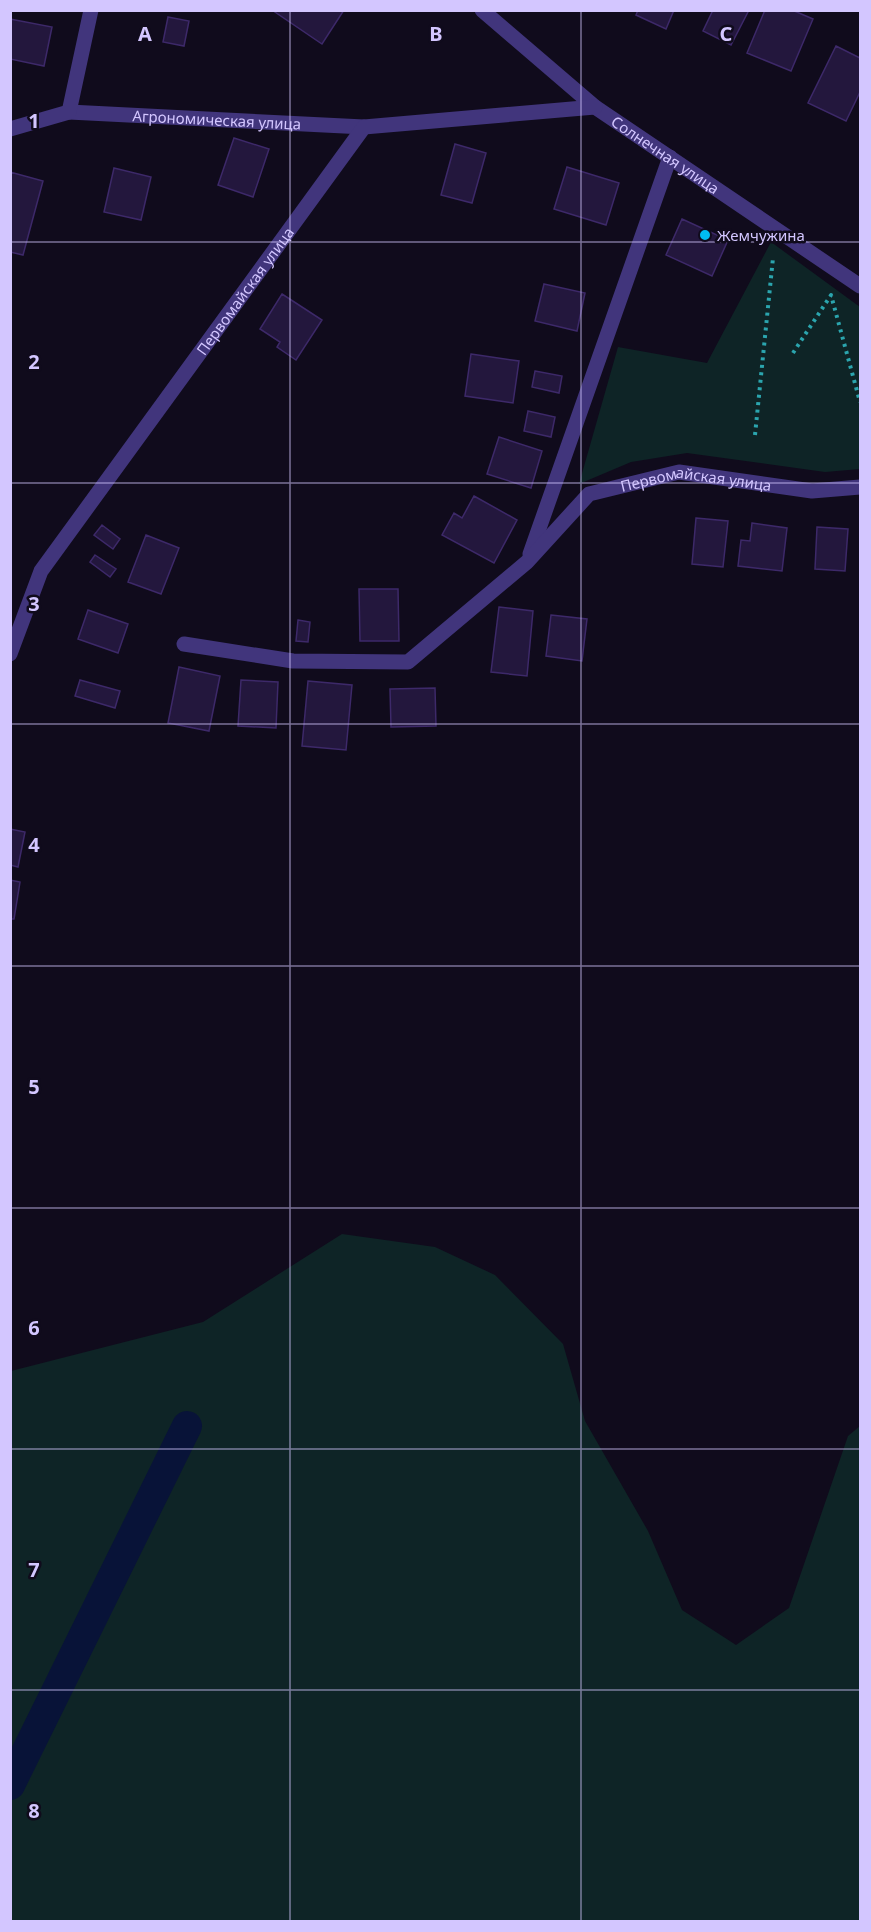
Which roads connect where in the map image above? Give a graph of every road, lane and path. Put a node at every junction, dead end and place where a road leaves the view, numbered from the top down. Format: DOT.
graph roads {
  1 [pos="91,10"];
  2 [pos="482,10"];
  3 [pos="595,107"];
  4 [pos="69,112"];
  5 [pos="364,127"];
  6 [pos="10,129"];
  7 [pos="670,157"];
  8 [pos="773,258"];
  9 [pos="861,286"];
  10 [pos="793,352"];
  11 [pos="861,402"];
  12 [pos="755,435"];
  13 [pos="861,487"];
  14 [pos="527,562"];
  15 [pos="184,644"];
  16 [pos="10,654"];
  1 -- 4 [label="street"];
  2 -- 3 [label="street, Солнечная улица"];
  3 -- 5 [label="street"];
  3 -- 7 [label="street, Солнечная улица"];
  4 -- 5 [label="street, Агрономическая улица"];
  4 -- 6 [label="street, Агрономическая улица"];
  5 -- 16 [label="street, Первомайская улица"];
  7 -- 9 [label="street, Солнечная улица"];
  7 -- 14 [label="street"];
  8 -- 12 [label="path"];
  10 -- 11 [label="path"];
  13 -- 14 [label="street, Первомайская улица"];
  14 -- 15 [label="street, Первомайская улица"];
}
